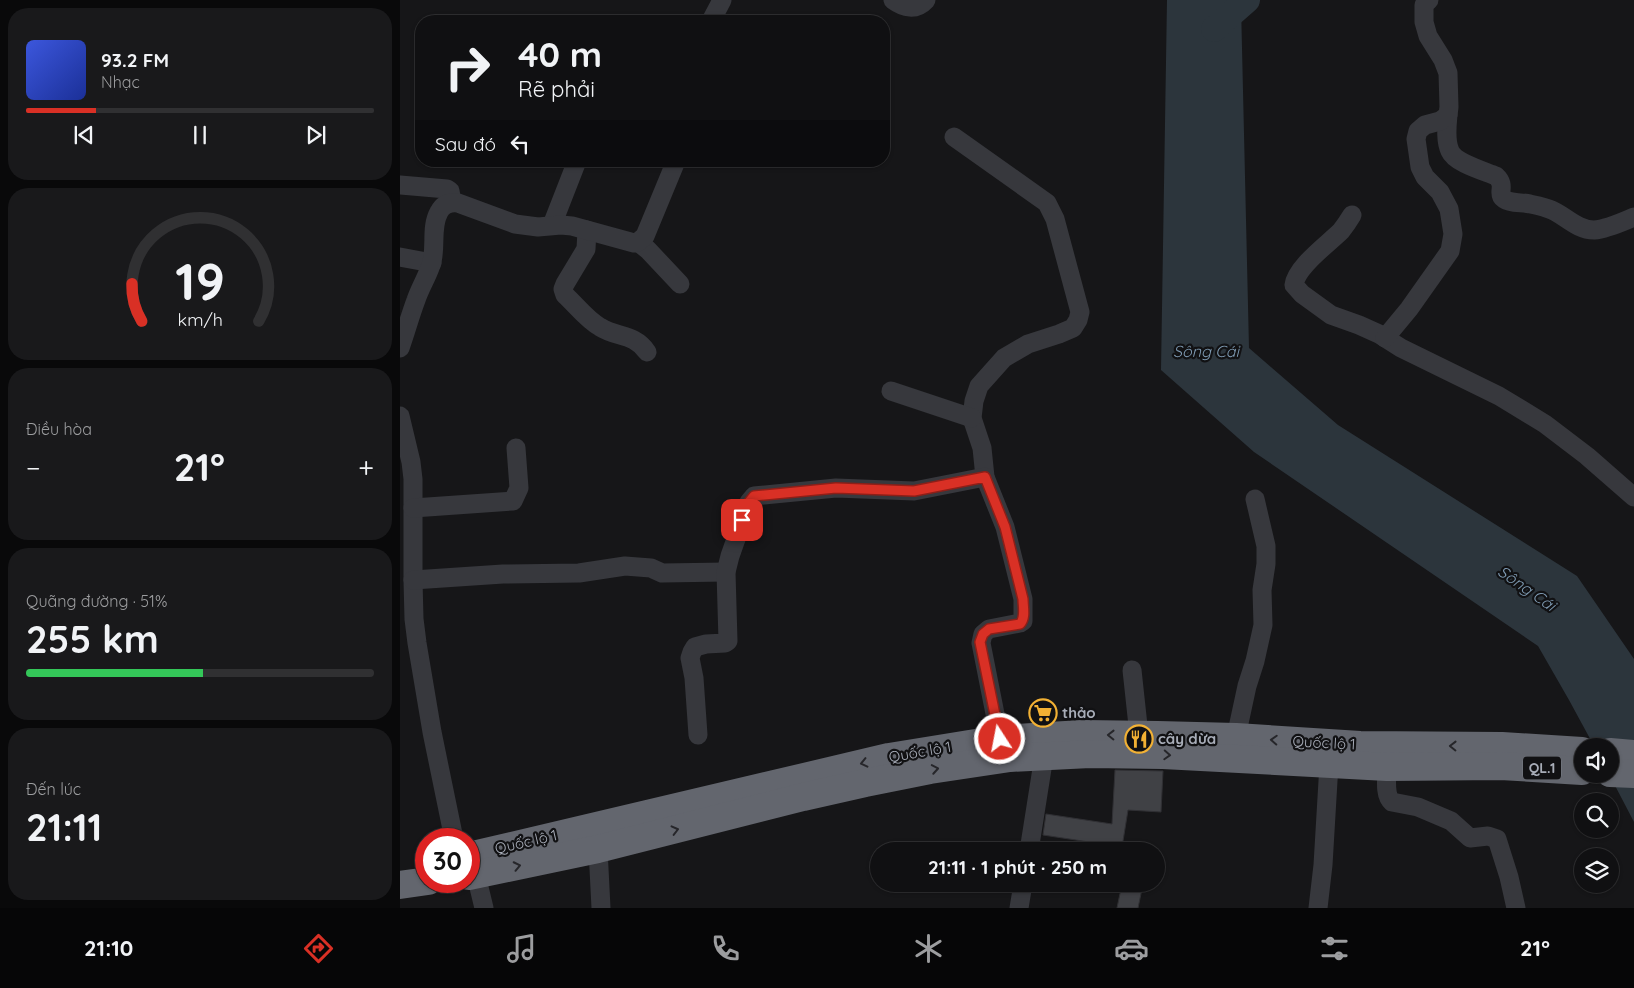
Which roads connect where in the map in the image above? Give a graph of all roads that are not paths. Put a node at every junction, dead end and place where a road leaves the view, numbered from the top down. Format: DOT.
graph roads {
  1 [pos="722,0"];
  2 [pos="892,0"];
  3 [pos="926,0"];
  4 [pos="1429,0"];
  5 [pos="714,15"];
  6 [pos="1448,115"];
  7 [pos="954,137"];
  8 [pos="575,167"];
  9 [pos="674,167"];
  10 [pos="400,185"];
  11 [pos="452,202"];
  12 [pos="1352,215"];
  13 [pos="1634,217"];
  14 [pos="552,225"];
  15 [pos="587,230"];
  16 [pos="638,242"];
  17 [pos="400,257"];
  18 [pos="432,263"];
  19 [pos="680,284"];
  20 [pos="1386,338"];
  21 [pos="400,348"];
  22 [pos="647,352"];
  23 [pos="891,391"];
  24 [pos="400,416"];
  25 [pos="972,418"];
  26 [pos="516,448"];
  27 [pos="985,477"];
  28 [pos="1634,497"];
  29 [pos="409,499"];
  30 [pos="1255,499"];
  31 [pos="726,572"];
  32 [pos="413,580"];
  33 [pos="1132,670"];
  34 [pos="698,735"];
  35 [pos="1139,735"];
  36 [pos="1236,738"];
  37 [pos="1000,739"];
  38 [pos="1574,752"];
  39 [pos="1619,753"];
  40 [pos="1634,754"];
  41 [pos="1044,756"];
  42 [pos="1502,756"];
  43 [pos="1329,764"];
  44 [pos="1387,768"];
  45 [pos="1574,770"];
  46 [pos="1619,773"];
  47 [pos="1634,774"];
  48 [pos="452,828"];
  49 [pos="1030,842"];
  50 [pos="598,849"];
  51 [pos="415,865"];
  52 [pos="400,867"];
  53 [pos="480,867"];
  54 [pos="480,868"];
  55 [pos="415,883"];
  56 [pos="400,885"];
  57 [pos="1022,892"];
  58 [pos="479,893"];
  59 [pos="484,908"];
  60 [pos="601,908"];
  61 [pos="1019,908"];
  62 [pos="1318,908"];
  63 [pos="1516,908"];
  1 -- 5 [label="street"];
  2 -- 3 [label="street"];
  4 -- 6 [label="street"];
  6 -- 13 [label="street"];
  6 -- 20 [label="street"];
  7 -- 25 [label="street"];
  8 -- 14 [label="street"];
  9 -- 16 [label="street"];
  10 -- 11 [label="street"];
  11 -- 14 [label="street"];
  11 -- 18 [label="street"];
  12 -- 20 [label="street"];
  14 -- 15 [label="street"];
  15 -- 16 [label="street"];
  15 -- 22 [label="street"];
  16 -- 19 [label="street"];
  17 -- 18 [label="street"];
  18 -- 21 [label="street"];
  20 -- 28 [label="street"];
  23 -- 25 [label="street"];
  24 -- 29 [label="street"];
  25 -- 27 [label="street"];
  26 -- 29 [label="street"];
  27 -- 31 [label="street"];
  27 -- 37 [label="street"];
  29 -- 32 [label="street"];
  30 -- 36 [label="street"];
  31 -- 32 [label="street"];
  31 -- 34 [label="street"];
  32 -- 48 [label="street"];
  33 -- 35 [label="street"];
  35 -- 36 [label="highway, Quốc lộ 1 / QL.1"];
  35 -- 37 [label="highway, Quốc lộ 1 / QL.1, one-way"];
  42 -- 36 [label="highway, Quốc lộ 1 / QL.1, one-way"];
  37 -- 53 [label="highway, Quốc lộ 1 / QL.1, one-way"];
  38 -- 42 [label="highway, QL.1"];
  39 -- 40 [label="highway"];
  41 -- 43 [label="highway, Quốc lộ 1 / QL.1, one-way"];
  41 -- 49 [label="street"];
  50 -- 41 [label="highway, Quốc lộ 1 / QL.1, one-way"];
  42 -- 44 [label="highway, Quốc lộ 1 / QL.1"];
  42 -- 45 [label="highway, QL.1"];
  43 -- 44 [label="highway, Quốc lộ 1 / QL.1"];
  43 -- 62 [label="street"];
  44 -- 63 [label="street"];
  46 -- 47 [label="highway"];
  54 -- 50 [label="highway, Quốc lộ 1 / QL.1, one-way"];
  50 -- 60 [label="street"];
  51 -- 52 [label="highway"];
  55 -- 56 [label="highway"];
  57 -- 61 [label="street"];
  58 -- 59 [label="street"];
}
